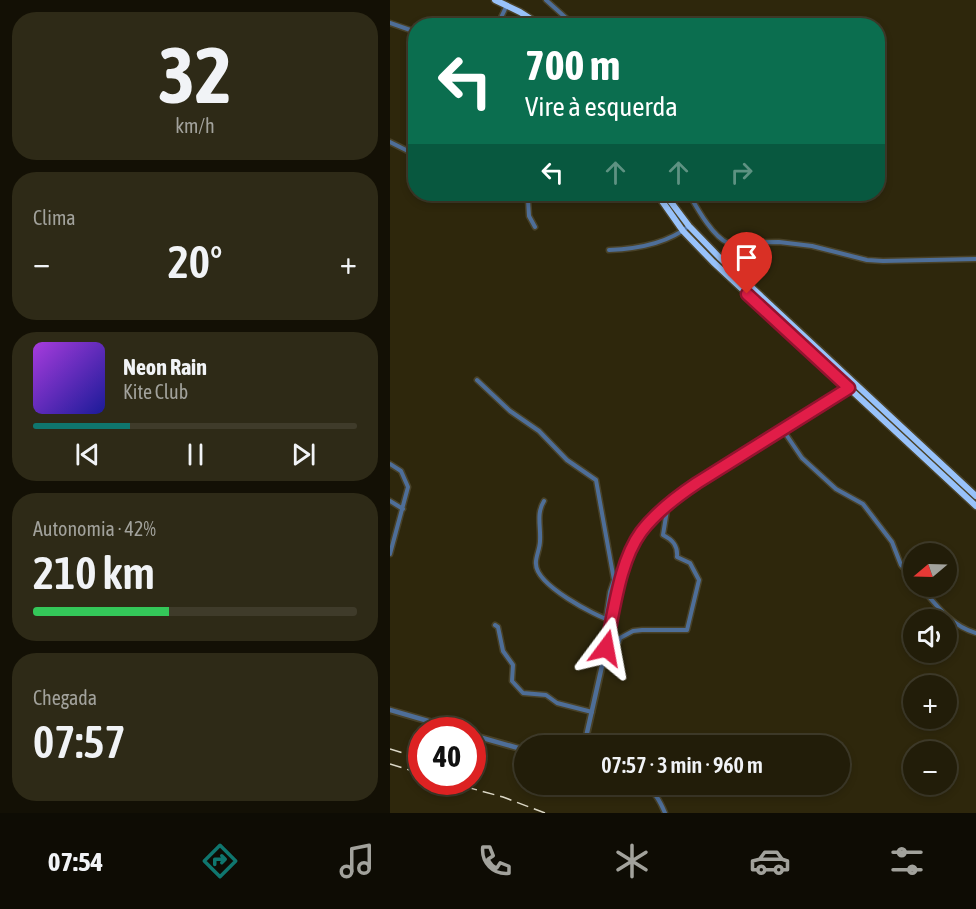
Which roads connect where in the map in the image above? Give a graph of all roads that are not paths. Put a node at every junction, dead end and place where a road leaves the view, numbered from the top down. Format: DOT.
graph roads {
  1 [pos="495,0"];
  2 [pos="546,0"];
  3 [pos="507,5"];
  4 [pos="501,18"];
  5 [pos="529,18"];
  6 [pos="566,18"];
  7 [pos="390,23"];
  8 [pos="408,29"];
  9 [pos="390,142"];
  10 [pos="408,151"];
  11 [pos="528,201"];
  12 [pos="663,201"];
  13 [pos="669,201"];
  14 [pos="694,201"];
  15 [pos="535,227"];
  16 [pos="686,228"];
  17 [pos="609,250"];
  18 [pos="976,259"];
  19 [pos="477,380"];
  20 [pos="856,384"];
  21 [pos="849,388"];
  22 [pos="783,430"];
  23 [pos="390,464"];
  24 [pos="976,496"];
  25 [pos="390,501"];
  26 [pos="544,501"];
  27 [pos="669,503"];
  28 [pos="976,506"];
  29 [pos="404,509"];
  30 [pos="390,554"];
  31 [pos="903,567"];
  32 [pos="929,597"];
  33 [pos="606,619"];
  34 [pos="612,621"];
  35 [pos="495,625"];
  36 [pos="976,633"];
  37 [pos="606,648"];
  38 [pos="390,710"];
  39 [pos="592,712"];
  40 [pos="414,717"];
  41 [pos="587,735"];
  42 [pos="486,739"];
  43 [pos="514,747"];
  44 [pos="656,795"];
  45 [pos="665,813"];
  1 -- 3 [label="highway"];
  2 -- 6 [label="street"];
  3 -- 4 [label="street"];
  3 -- 5 [label="highway"];
  7 -- 8 [label="street"];
  9 -- 10 [label="street"];
  11 -- 15 [label="street"];
  12 -- 16 [label="highway"];
  13 -- 16 [label="highway"];
  14 -- 18 [label="street"];
  16 -- 17 [label="street"];
  16 -- 20 [label="highway"];
  16 -- 21 [label="highway"];
  19 -- 33 [label="street"];
  20 -- 21 [label="street"];
  20 -- 24 [label="highway"];
  21 -- 22 [label="street"];
  21 -- 28 [label="highway"];
  22 -- 27 [label="street"];
  22 -- 31 [label="street"];
  23 -- 29 [label="street"];
  25 -- 29 [label="street"];
  26 -- 33 [label="street"];
  27 -- 34 [label="street"];
  27 -- 37 [label="street"];
  29 -- 30 [label="street"];
  32 -- 36 [label="street"];
  33 -- 34 [label="street"];
  34 -- 37 [label="street"];
  35 -- 39 [label="street"];
  37 -- 39 [label="street"];
  38 -- 40 [label="street"];
  39 -- 41 [label="street"];
  42 -- 43 [label="street"];
  44 -- 45 [label="street"];
}
